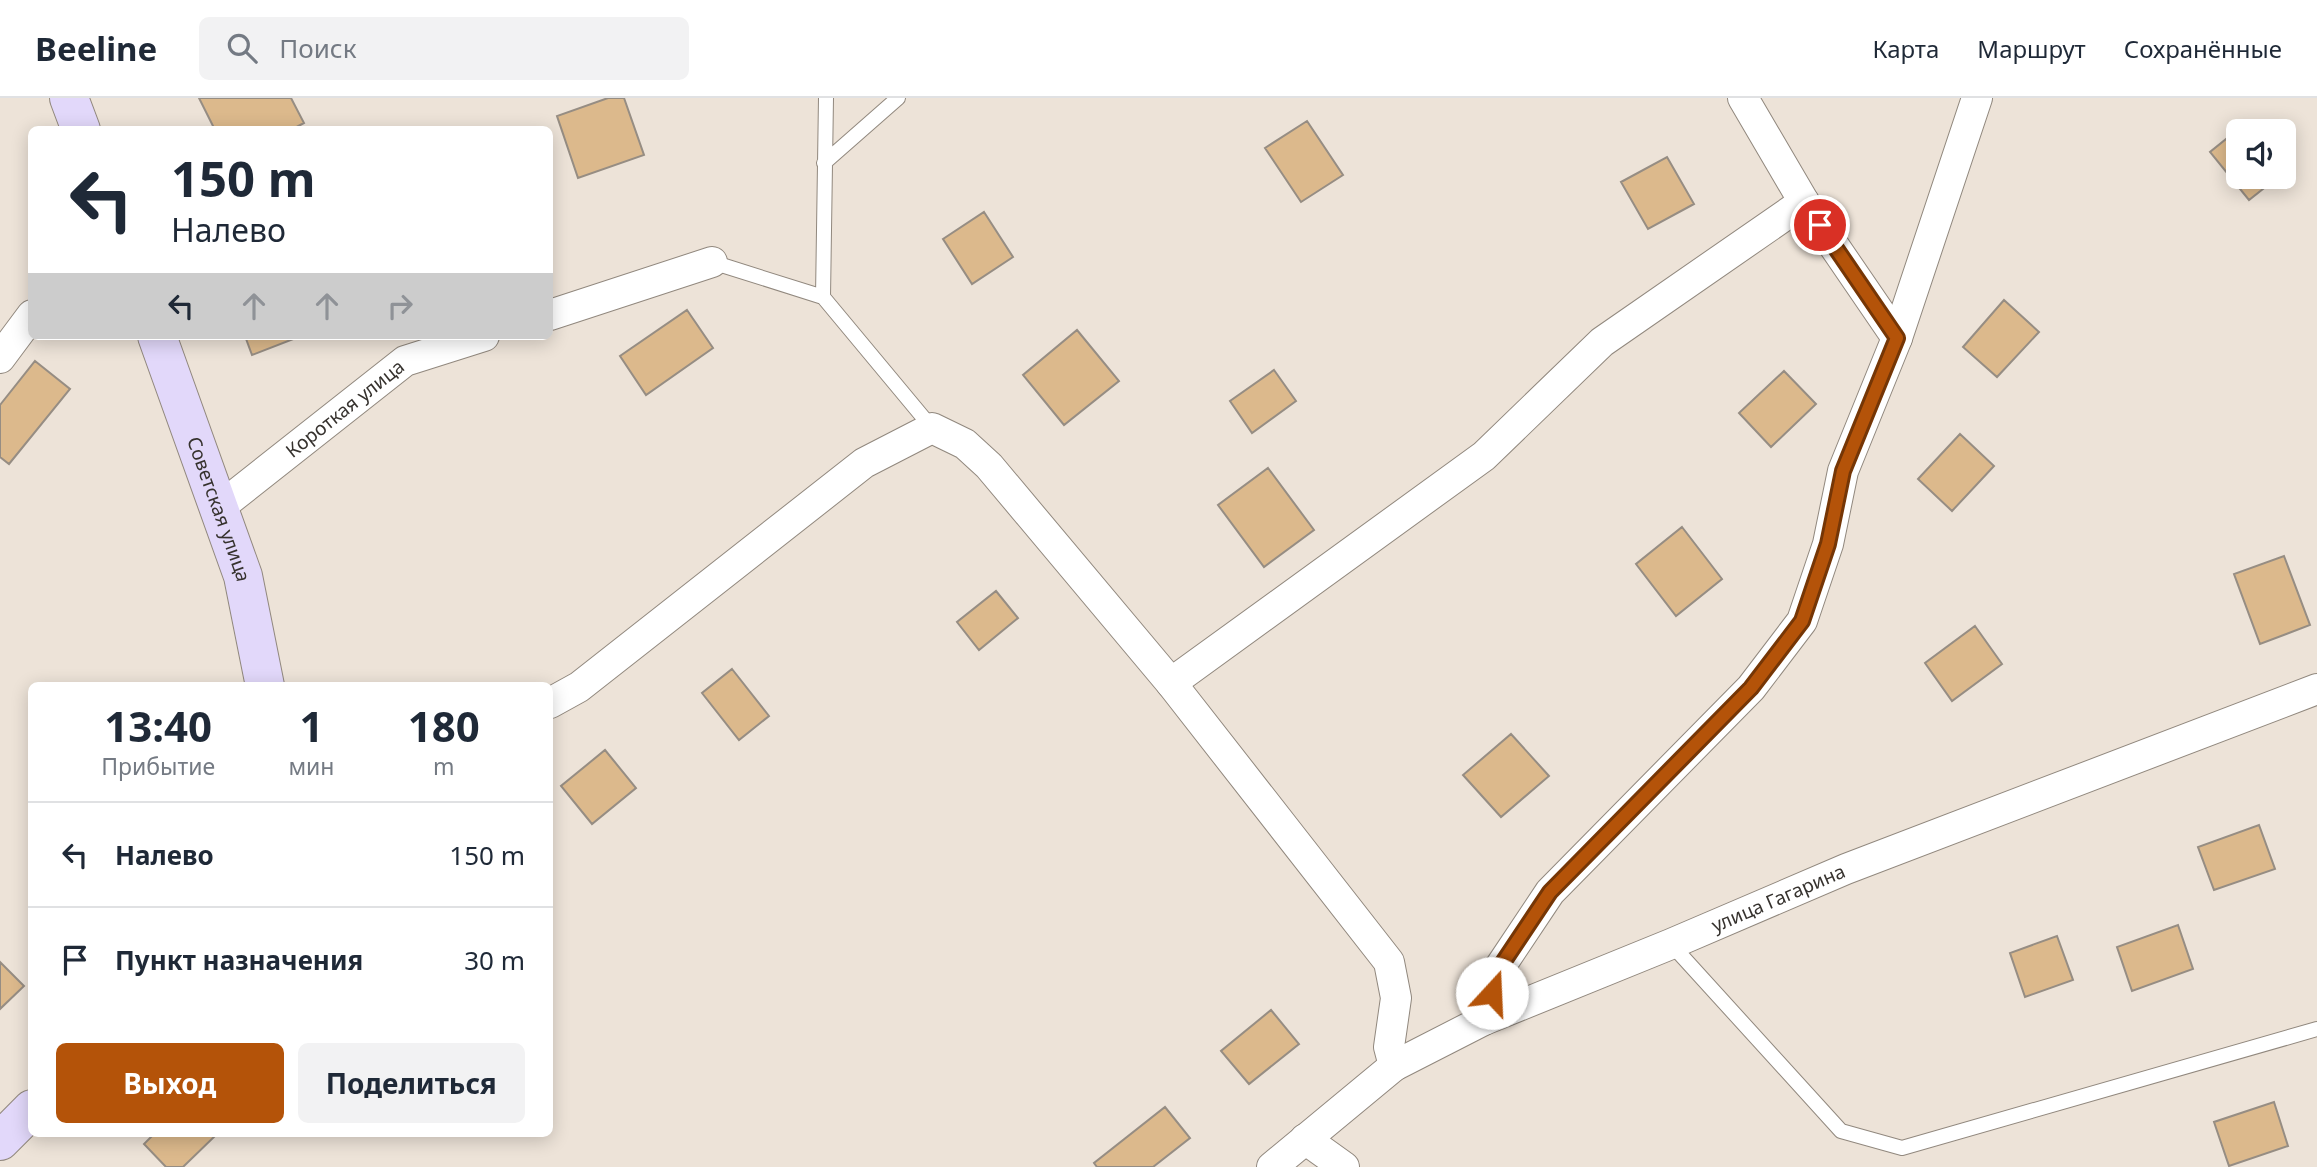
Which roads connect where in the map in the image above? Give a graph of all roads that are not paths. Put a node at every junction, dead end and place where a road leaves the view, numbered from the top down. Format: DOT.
graph roads {
  1 [pos="69,98"];
  2 [pos="826,98"];
  3 [pos="898,98"];
  4 [pos="1743,98"];
  5 [pos="1977,98"];
  6 [pos="80,126"];
  7 [pos="824,163"];
  8 [pos="1804,202"];
  9 [pos="712,262"];
  10 [pos="823,297"];
  11 [pos="553,314"];
  12 [pos="28,321"];
  13 [pos="1897,338"];
  14 [pos="158,340"];
  15 [pos="471,340"];
  16 [pos="0,358"];
  17 [pos="932,428"];
  18 [pos="220,507"];
  19 [pos="264,682"];
  20 [pos="1171,683"];
  21 [pos="2317,689"];
  22 [pos="553,700"];
  23 [pos="1671,944"];
  24 [pos="1484,1020"];
  25 [pos="2317,1029"];
  26 [pos="1394,1066"];
  27 [pos="28,1113"];
  28 [pos="1305,1139"];
  29 [pos="0,1141"];
  30 [pos="1272,1167"];
  31 [pos="1344,1167"];
  1 -- 6 [label="street"];
  2 -- 7 [label="lane"];
  3 -- 7 [label="lane"];
  4 -- 8 [label="street"];
  5 -- 13 [label="street"];
  7 -- 10 [label="lane"];
  8 -- 13 [label="street"];
  8 -- 20 [label="street"];
  9 -- 10 [label="lane"];
  9 -- 11 [label="street"];
  10 -- 17 [label="lane"];
  12 -- 16 [label="street"];
  13 -- 24 [label="street"];
  14 -- 18 [label="street, Советская улица"];
  15 -- 18 [label="street, Короткая улица"];
  17 -- 20 [label="street"];
  17 -- 22 [label="street"];
  18 -- 19 [label="street, Советская улица"];
  20 -- 26 [label="street"];
  21 -- 23 [label="street, улица Гагарина"];
  23 -- 24 [label="street, улица Гагарина"];
  23 -- 25 [label="lane"];
  24 -- 26 [label="street, улица Гагарина"];
  26 -- 28 [label="street, улица Гагарина"];
  27 -- 29 [label="street"];
  28 -- 30 [label="street, улица Гагарина"];
  28 -- 31 [label="street"];
}
